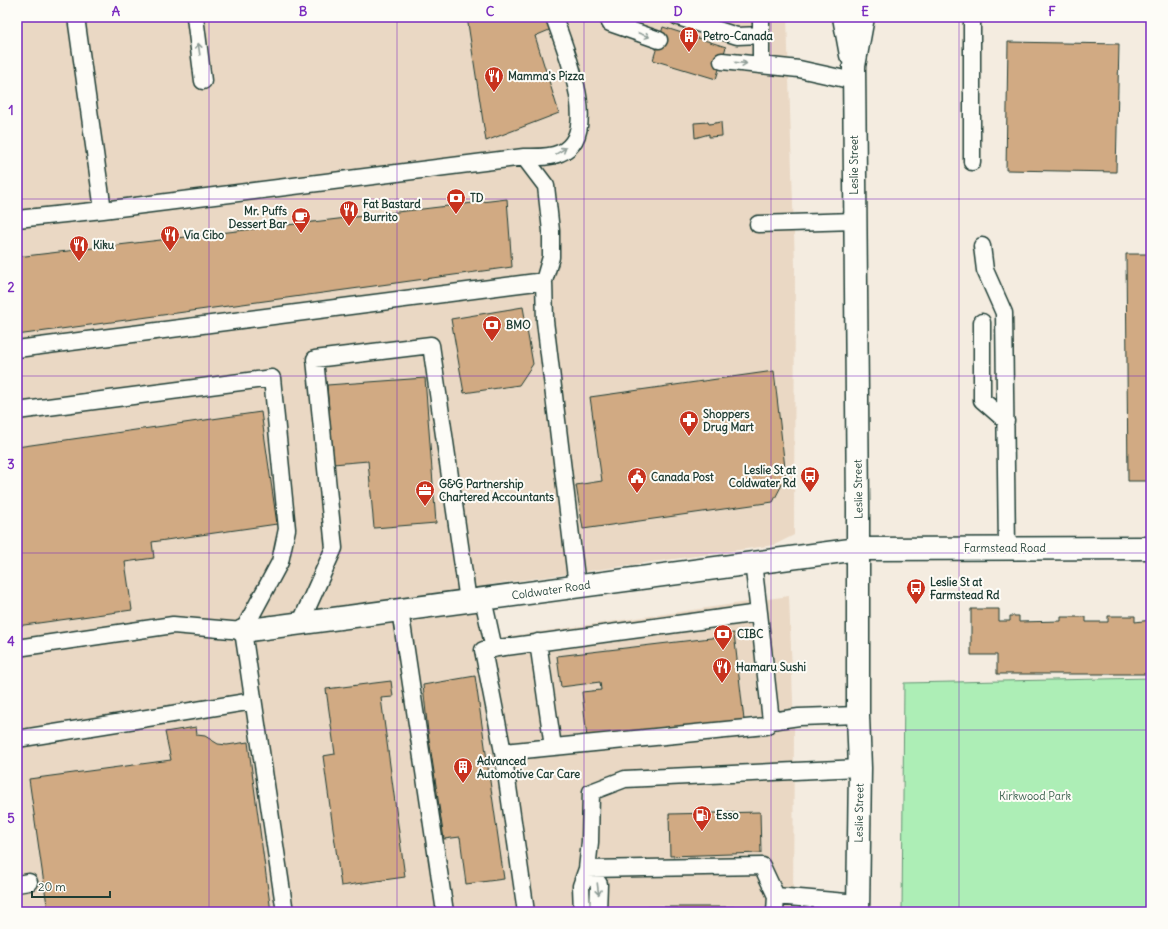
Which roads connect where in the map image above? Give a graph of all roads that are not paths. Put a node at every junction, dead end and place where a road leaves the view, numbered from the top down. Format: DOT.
graph roads {
  1 [pos="76,17"];
  2 [pos="195,17"];
  3 [pos="554,17"];
  4 [pos="608,17"];
  5 [pos="678,17"];
  6 [pos="761,17"];
  7 [pos="844,17"];
  8 [pos="863,17"];
  9 [pos="972,17"];
  10 [pos="761,35"];
  11 [pos="659,40"];
  12 [pos="722,61"];
  13 [pos="761,65"];
  14 [pos="854,73"];
  15 [pos="203,81"];
  16 [pos="524,158"];
  17 [pos="972,162"];
  18 [pos="103,210"];
  19 [pos="17,219"];
  20 [pos="855,221"];
  21 [pos="758,224"];
  22 [pos="982,246"];
  23 [pos="544,281"];
  24 [pos="982,322"];
  25 [pos="17,350"];
  26 [pos="17,411"];
  27 [pos="1006,421"];
  28 [pos="1007,548"];
  29 [pos="1151,548"];
  30 [pos="858,549"];
  31 [pos="753,562"];
  32 [pos="577,586"];
  33 [pos="476,600"];
  34 [pos="400,610"];
  35 [pos="759,613"];
  36 [pos="300,624"];
  37 [pos="243,631"];
  38 [pos="538,642"];
  39 [pos="17,648"];
  40 [pos="494,648"];
  41 [pos="253,701"];
  42 [pos="858,715"];
  43 [pos="771,720"];
  44 [pos="17,739"];
  45 [pos="553,747"];
  46 [pos="503,752"];
  47 [pos="860,768"];
  48 [pos="587,869"];
  49 [pos="776,896"];
  50 [pos="858,908"];
  51 [pos="285,912"];
  52 [pos="445,912"];
  53 [pos="526,912"];
  54 [pos="582,912"];
  55 [pos="598,912"];
  56 [pos="775,912"];
  1 -- 18 [label="lane"];
  15 -- 2 [label="lane, one-way"];
  16 -- 3 [label="lane, one-way"];
  4 -- 11 [label="lane, one-way"];
  5 -- 10 [label="lane"];
  6 -- 10 [label="lane"];
  7 -- 14 [label="main road, Leslie Street"];
  8 -- 14 [label="main road, Leslie Street"];
  9 -- 17 [label="lane"];
  10 -- 13 [label="lane"];
  12 -- 13 [label="lane, one-way"];
  13 -- 14 [label="lane"];
  14 -- 20 [label="main road, Leslie Street"];
  16 -- 18 [label="lane"];
  16 -- 23 [label="lane"];
  18 -- 19 [label="lane"];
  20 -- 21 [label="lane"];
  20 -- 30 [label="main road, Leslie Street"];
  22 -- 27 [label="lane"];
  23 -- 25 [label="lane"];
  23 -- 32 [label="lane"];
  24 -- 27 [label="lane"];
  26 -- 37 [label="lane"];
  27 -- 28 [label="lane"];
  28 -- 29 [label="main road, Farmstead Road"];
  28 -- 30 [label="main road, Farmstead Road"];
  30 -- 31 [label="main road, Coldwater Road"];
  30 -- 42 [label="main road, Leslie Street"];
  31 -- 32 [label="main road, Coldwater Road"];
  31 -- 35 [label="lane"];
  32 -- 33 [label="main road, Coldwater Road"];
  33 -- 34 [label="main road, Coldwater Road"];
  33 -- 36 [label="lane"];
  33 -- 40 [label="lane"];
  34 -- 36 [label="main road, Coldwater Road"];
  34 -- 52 [label="lane"];
  35 -- 38 [label="lane"];
  35 -- 43 [label="lane"];
  36 -- 37 [label="main road, Coldwater Road"];
  37 -- 39 [label="lane"];
  37 -- 41 [label="lane"];
  38 -- 40 [label="lane"];
  38 -- 45 [label="lane"];
  40 -- 46 [label="lane"];
  41 -- 44 [label="lane"];
  41 -- 51 [label="lane"];
  42 -- 43 [label="lane"];
  42 -- 47 [label="main road, Leslie Street"];
  43 -- 45 [label="lane"];
  45 -- 46 [label="lane"];
  46 -- 53 [label="lane"];
  47 -- 48 [label="lane"];
  47 -- 50 [label="main road, Leslie Street"];
  48 -- 49 [label="lane"];
  48 -- 54 [label="lane"];
  48 -- 55 [label="lane, one-way"];
  49 -- 50 [label="lane"];
  49 -- 56 [label="lane"];
}
